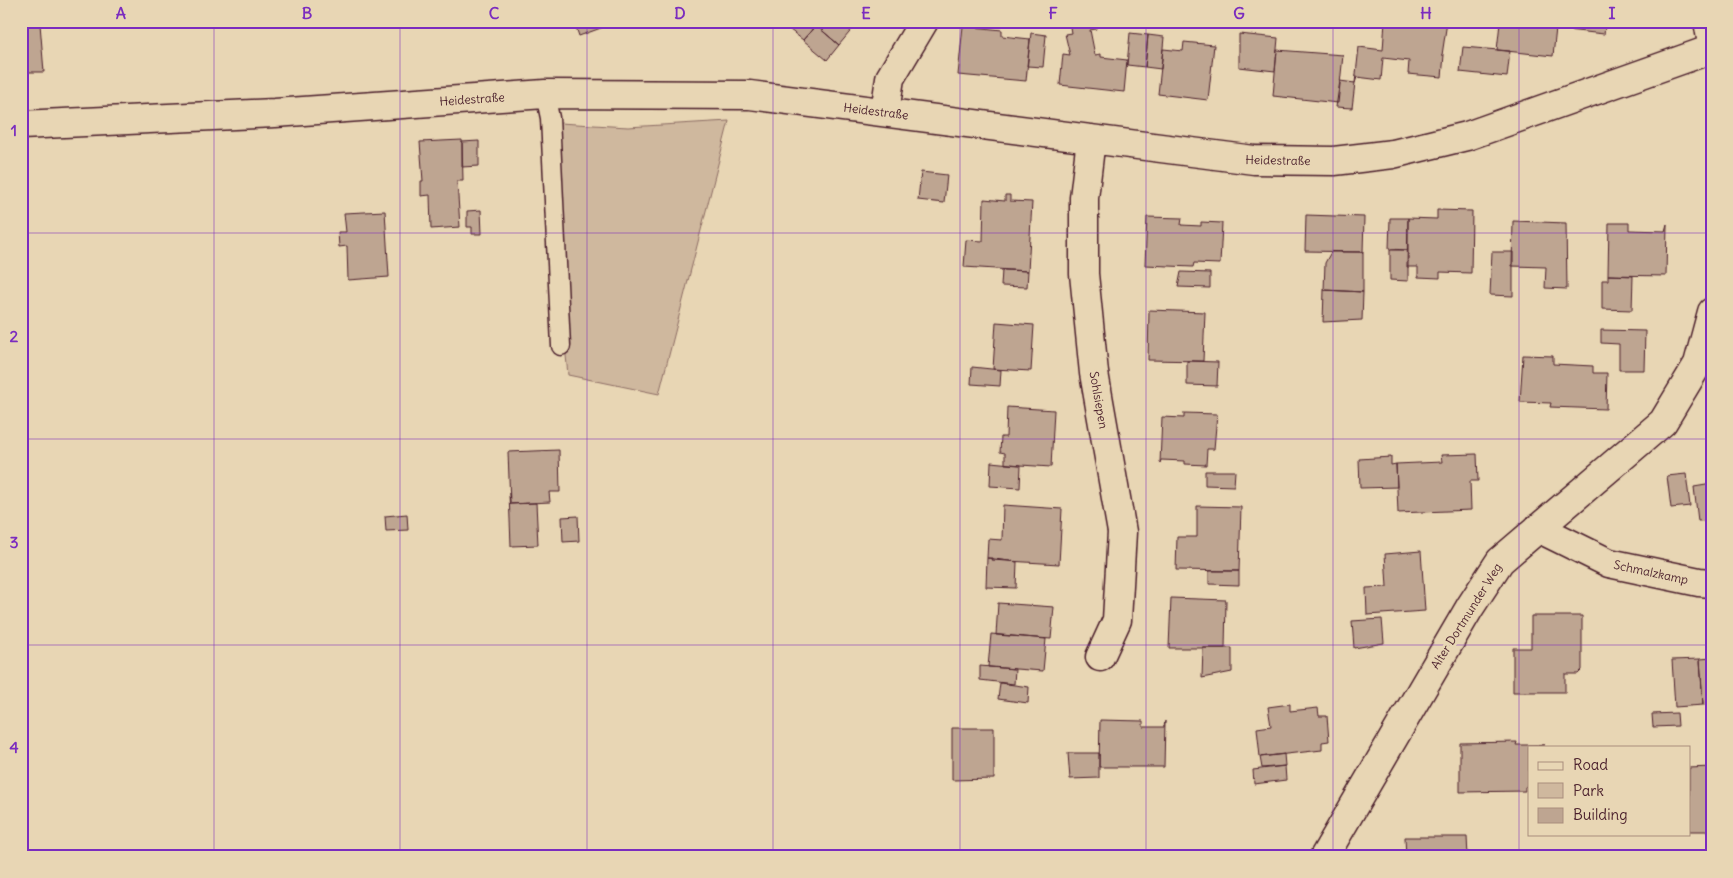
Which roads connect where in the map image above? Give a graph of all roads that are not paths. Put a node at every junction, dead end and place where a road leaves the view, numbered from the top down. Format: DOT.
graph roads {
  1 [pos="924,21"];
  2 [pos="1708,21"];
  3 [pos="1712,44"];
  4 [pos="1712,49"];
  5 [pos="545,94"];
  6 [pos="885,112"];
  7 [pos="21,125"];
  8 [pos="1091,139"];
  9 [pos="1712,312"];
  10 [pos="561,346"];
  11 [pos="1538,528"];
  12 [pos="1712,583"];
  13 [pos="1100,657"];
  14 [pos="1324,857"];
  1 -- 6 [label="street"];
  2 -- 3 [label="street"];
  4 -- 8 [label="street, Heidestraße"];
  5 -- 6 [label="street, Heidestraße"];
  5 -- 7 [label="street, Heidestraße"];
  5 -- 10 [label="lane"];
  6 -- 8 [label="street, Heidestraße"];
  8 -- 13 [label="street, Sohlsiepen"];
  9 -- 11 [label="street, Alter Dortmunder Weg"];
  11 -- 12 [label="street, Schmalzkamp"];
  11 -- 14 [label="street, Alter Dortmunder Weg"];
}
